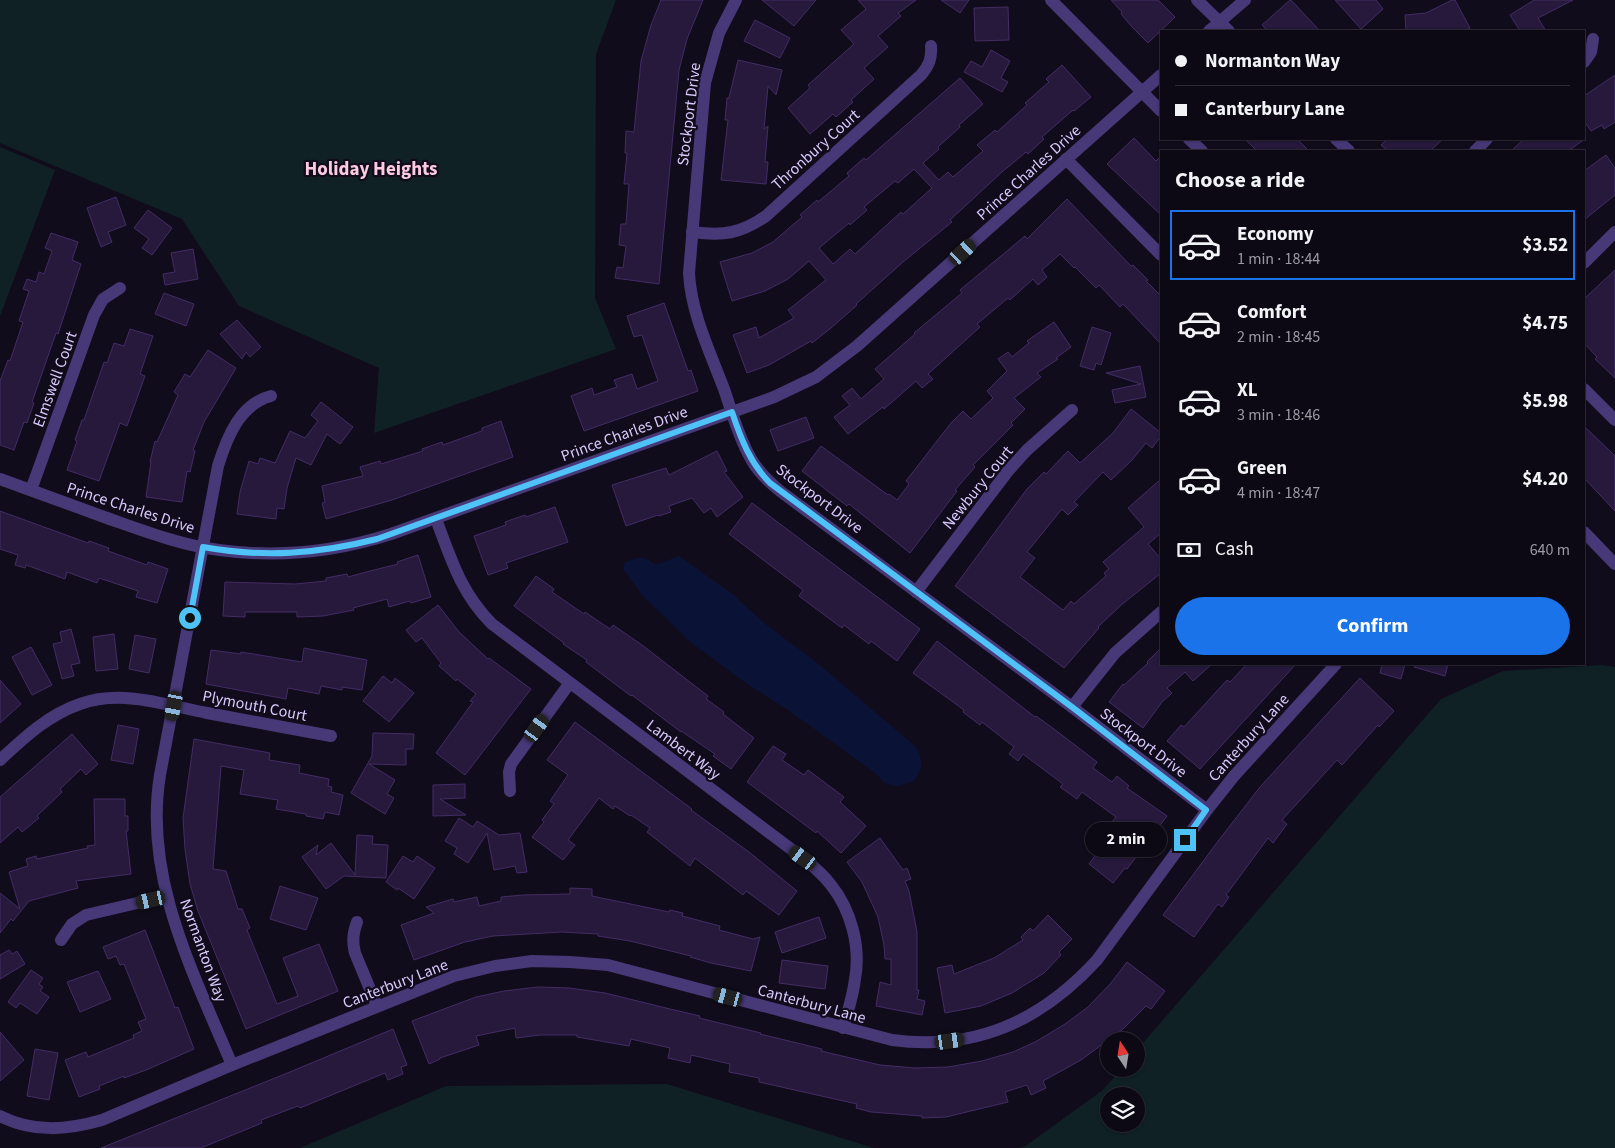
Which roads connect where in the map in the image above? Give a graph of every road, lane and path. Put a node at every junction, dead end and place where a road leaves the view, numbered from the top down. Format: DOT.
graph roads {
  1 [pos="736,0"];
  2 [pos="1051,0"];
  3 [pos="1198,0"];
  4 [pos="1244,0"];
  5 [pos="1224,27"];
  6 [pos="1593,39"];
  7 [pos="930,46"];
  8 [pos="1585,61"];
  9 [pos="1160,76"];
  10 [pos="1142,92"];
  11 [pos="1160,110"];
  12 [pos="1190,140"];
  13 [pos="1337,140"];
  14 [pos="1486,140"];
  15 [pos="1201,150"];
  16 [pos="1348,150"];
  17 [pos="1476,150"];
  18 [pos="1066,160"];
  19 [pos="692,232"];
  20 [pos="1615,232"];
  21 [pos="1160,253"];
  22 [pos="1585,262"];
  23 [pos="120,288"];
  24 [pos="1585,390"];
  25 [pos="271,396"];
  26 [pos="1072,410"];
  27 [pos="732,412"];
  28 [pos="1615,420"];
  29 [pos="0,479"];
  30 [pos="31,490"];
  31 [pos="436,519"];
  32 [pos="1585,533"];
  33 [pos="203,547"];
  34 [pos="1615,564"];
  35 [pos="916,592"];
  36 [pos="1160,613"];
  37 [pos="1335,665"];
  38 [pos="569,684"];
  39 [pos="174,706"];
  40 [pos="1072,707"];
  41 [pos="331,736"];
  42 [pos="0,760"];
  43 [pos="510,791"];
  44 [pos="1206,810"];
  45 [pos="167,896"];
  46 [pos="357,922"];
  47 [pos="61,940"];
  48 [pos="377,1006"];
  49 [pos="843,1028"];
  50 [pos="232,1065"];
  51 [pos="0,1116"];
  1 -- 19 [label="street, Stockport Drive"];
  2 -- 10 [label="street"];
  3 -- 5 [label="street"];
  4 -- 5 [label="street"];
  6 -- 8 [label="street"];
  7 -- 19 [label="street, Thronbury Court"];
  9 -- 10 [label="street, Prince Charles Drive"];
  10 -- 11 [label="street"];
  10 -- 18 [label="street, Prince Charles Drive"];
  12 -- 15 [label="street"];
  13 -- 16 [label="street"];
  14 -- 17 [label="street"];
  18 -- 21 [label="street"];
  18 -- 27 [label="street, Prince Charles Drive"];
  19 -- 27 [label="street, Stockport Drive"];
  20 -- 22 [label="street"];
  23 -- 30 [label="street, Elmswell Court"];
  24 -- 28 [label="street"];
  25 -- 33 [label="street, Normanton Way"];
  26 -- 35 [label="street, Newbury Court"];
  27 -- 31 [label="street, Prince Charles Drive"];
  27 -- 35 [label="street, Stockport Drive"];
  29 -- 30 [label="street, Prince Charles Drive"];
  30 -- 33 [label="street, Prince Charles Drive"];
  31 -- 33 [label="street, Prince Charles Drive"];
  31 -- 38 [label="street, Lambert Way"];
  32 -- 34 [label="street"];
  33 -- 39 [label="street, Normanton Way"];
  35 -- 40 [label="street, Stockport Drive"];
  36 -- 40 [label="street"];
  37 -- 44 [label="street, Canterbury Lane"];
  38 -- 43 [label="street"];
  38 -- 49 [label="street, Lambert Way"];
  39 -- 41 [label="street, Plymouth Court"];
  39 -- 42 [label="street, Plymouth Court"];
  39 -- 45 [label="street, Normanton Way"];
  40 -- 44 [label="street, Stockport Drive"];
  44 -- 49 [label="street, Canterbury Lane"];
  45 -- 47 [label="street"];
  45 -- 50 [label="street, Normanton Way"];
  46 -- 48 [label="street"];
  48 -- 49 [label="street, Canterbury Lane"];
  48 -- 50 [label="street, Canterbury Lane"];
  50 -- 51 [label="street, Canterbury Lane"];
}
